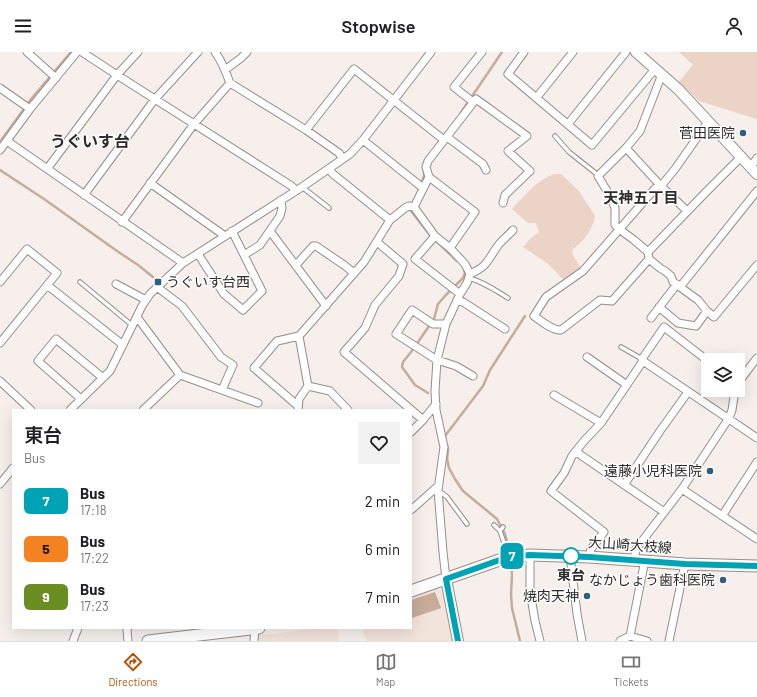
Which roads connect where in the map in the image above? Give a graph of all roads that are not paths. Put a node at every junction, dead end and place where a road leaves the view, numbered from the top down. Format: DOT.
graph roads {
  1 [pos="27,52"];
  2 [pos="77,52"];
  3 [pos="82,52"];
  4 [pos="138,52"];
  5 [pos="198,52"];
  6 [pos="215,52"];
  7 [pos="248,52"];
  8 [pos="431,52"];
  9 [pos="482,52"];
  10 [pos="524,52"];
  11 [pos="573,52"];
  12 [pos="626,52"];
  13 [pos="636,52"];
  14 [pos="225,70"];
  15 [pos="659,71"];
  16 [pos="53,75"];
  17 [pos="117,75"];
  18 [pos="230,83"];
  19 [pos="0,88"];
  20 [pos="537,97"];
  21 [pos="155,99"];
  22 [pos="394,100"];
  23 [pos="473,102"];
  24 [pos="27,107"];
  25 [pos="708,122"];
  26 [pos="194,124"];
  27 [pos="568,124"];
  28 [pos="306,130"];
  29 [pos="555,136"];
  30 [pos="446,138"];
  31 [pos="363,140"];
  32 [pos="2,145"];
  33 [pos="626,148"];
  34 [pos="741,157"];
  35 [pos="757,158"];
  36 [pos="343,159"];
  37 [pos="47,169"];
  38 [pos="329,169"];
  39 [pos="486,170"];
  40 [pos="754,171"];
  41 [pos="598,176"];
  42 [pos="429,177"];
  43 [pos="150,183"];
  44 [pos="660,185"];
  45 [pos="299,188"];
  46 [pos="423,188"];
  47 [pos="757,191"];
  48 [pos="84,195"];
  49 [pos="281,200"];
  50 [pos="503,203"];
  51 [pos="414,207"];
  52 [pos="329,208"];
  53 [pos="687,211"];
  54 [pos="390,220"];
  55 [pos="122,222"];
  56 [pos="619,229"];
  57 [pos="513,230"];
  58 [pos="232,231"];
  59 [pos="270,231"];
  60 [pos="225,236"];
  61 [pos="435,236"];
  62 [pos="377,242"];
  63 [pos="450,248"];
  64 [pos="198,254"];
  65 [pos="244,255"];
  66 [pos="649,256"];
  67 [pos="183,263"];
  68 [pos="296,265"];
  69 [pos="757,265"];
  70 [pos="354,273"];
  71 [pos="470,276"];
  72 [pos="0,282"];
  73 [pos="80,282"];
  74 [pos="116,284"];
  75 [pos="47,285"];
  76 [pos="679,286"];
  77 [pos="157,287"];
  78 [pos="458,297"];
  79 [pos="508,298"];
  80 [pos="146,300"];
  81 [pos="326,306"];
  82 [pos="659,307"];
  83 [pos="707,311"];
  84 [pos="137,316"];
  85 [pos="650,318"];
  86 [pos="446,324"];
  87 [pos="133,326"];
  88 [pos="505,329"];
  89 [pos="299,336"];
  90 [pos="0,343"];
  91 [pos="123,345"];
  92 [pos="621,347"];
  93 [pos="701,356"];
  94 [pos="587,358"];
  95 [pos="757,358"];
  96 [pos="437,360"];
  97 [pos="643,360"];
  98 [pos="745,373"];
  99 [pos="180,375"];
  100 [pos="473,376"];
  101 [pos="103,378"];
  102 [pos="0,381"];
  103 [pos="627,385"];
  104 [pos="308,386"];
  105 [pos="222,390"];
  106 [pos="688,392"];
  107 [pos="554,395"];
  108 [pos="733,397"];
  109 [pos="81,399"];
  110 [pos="258,403"];
  111 [pos="436,404"];
  112 [pos="298,408"];
  113 [pos="30,409"];
  114 [pos="71,409"];
  115 [pos="144,409"];
  116 [pos="347,409"];
  117 [pos="410,409"];
  118 [pos="412,411"];
  119 [pos="729,418"];
  120 [pos="423,420"];
  121 [pos="601,423"];
  122 [pos="412,431"];
  123 [pos="757,438"];
  124 [pos="576,451"];
  125 [pos="757,462"];
  126 [pos="12,469"];
  127 [pos="0,484"];
  128 [pos="624,485"];
  129 [pos="438,488"];
  130 [pos="682,489"];
  131 [pos="412,509"];
  132 [pos="664,512"];
  133 [pos="722,516"];
  134 [pos="467,524"];
  135 [pos="494,524"];
  136 [pos="503,527"];
  137 [pos="500,531"];
  138 [pos="757,539"];
  139 [pos="530,555"];
  140 [pos="570,556"];
  141 [pos="508,557"];
  142 [pos="589,557"];
  143 [pos="639,560"];
  144 [pos="685,564"];
  145 [pos="757,566"];
  146 [pos="446,579"];
  147 [pos="412,591"];
  148 [pos="78,629"];
  149 [pos="128,629"];
  150 [pos="247,629"];
  151 [pos="255,629"];
  152 [pos="630,636"];
  153 [pos="73,641"];
  154 [pos="128,641"];
  155 [pos="148,641"];
  156 [pos="254,641"];
  157 [pos="458,641"];
  158 [pos="540,641"];
  159 [pos="582,641"];
  160 [pos="620,641"];
  161 [pos="647,641"];
  162 [pos="669,641"];
  1 -- 16 [label="street"];
  2 -- 16 [label="street"];
  3 -- 17 [label="street"];
  4 -- 17 [label="street"];
  5 -- 21 [label="street"];
  6 -- 14 [label="street"];
  7 -- 14 [label="street"];
  8 -- 22 [label="street"];
  9 -- 23 [label="street"];
  10 -- 20 [label="street"];
  11 -- 20 [label="street"];
  12 -- 27 [label="street"];
  13 -- 15 [label="street"];
  14 -- 18 [label="street"];
  15 -- 25 [label="street"];
  15 -- 27 [label="street"];
  15 -- 33 [label="street"];
  16 -- 24 [label="street"];
  17 -- 21 [label="street"];
  17 -- 37 [label="street"];
  18 -- 26 [label="street"];
  18 -- 28 [label="street"];
  19 -- 24 [label="street"];
  20 -- 27 [label="street"];
  21 -- 26 [label="street"];
  21 -- 48 [label="street"];
  22 -- 28 [label="street"];
  22 -- 30 [label="street"];
  22 -- 31 [label="street"];
  23 -- 30 [label="street"];
  23 -- 50 [label="street"];
  24 -- 32 [label="street"];
  25 -- 34 [label="street"];
  25 -- 44 [label="street"];
  26 -- 43 [label="street"];
  26 -- 45 [label="street"];
  28 -- 36 [label="street"];
  29 -- 41 [label="lane"];
  30 -- 39 [label="street"];
  30 -- 42 [label="street"];
  31 -- 36 [label="street"];
  31 -- 46 [label="street"];
  32 -- 37 [label="street"];
  33 -- 41 [label="street"];
  33 -- 44 [label="street"];
  34 -- 40 [label="street"];
  34 -- 53 [label="street"];
  35 -- 40 [label="street"];
  36 -- 38 [label="street"];
  37 -- 48 [label="street"];
  38 -- 45 [label="street"];
  38 -- 54 [label="street"];
  41 -- 56 [label="street"];
  42 -- 46 [label="street"];
  42 -- 63 [label="street"];
  43 -- 55 [label="street"];
  43 -- 60 [label="street"];
  44 -- 53 [label="street"];
  44 -- 56 [label="street"];
  45 -- 49 [label="street"];
  45 -- 52 [label="lane"];
  46 -- 51 [label="street"];
  47 -- 76 [label="street"];
  48 -- 55 [label="street"];
  49 -- 58 [label="street"];
  49 -- 59 [label="street"];
  51 -- 54 [label="street"];
  51 -- 61 [label="street"];
  53 -- 66 [label="street"];
  54 -- 62 [label="street"];
  55 -- 67 [label="street"];
  56 -- 66 [label="street"];
  56 -- 66 [label="street"];
  57 -- 71 [label="street"];
  58 -- 60 [label="street"];
  58 -- 65 [label="street"];
  59 -- 65 [label="street"];
  59 -- 68 [label="street"];
  60 -- 64 [label="street"];
  61 -- 63 [label="street"];
  61 -- 78 [label="street"];
  62 -- 70 [label="street"];
  62 -- 117 [label="street"];
  63 -- 71 [label="street"];
  64 -- 65 [label="street"];
  64 -- 67 [label="street"];
  66 -- 76 [label="street"];
  67 -- 77 [label="street"];
  68 -- 70 [label="street"];
  68 -- 81 [label="street"];
  69 -- 83 [label="street"];
  70 -- 81 [label="street"];
  71 -- 78 [label="street"];
  71 -- 79 [label="lane"];
  72 -- 75 [label="street"];
  73 -- 87 [label="lane"];
  74 -- 80 [label="street"];
  75 -- 90 [label="street"];
  75 -- 91 [label="street"];
  76 -- 82 [label="street"];
  76 -- 83 [label="street"];
  77 -- 80 [label="street"];
  77 -- 105 [label="street"];
  78 -- 86 [label="street"];
  78 -- 88 [label="street"];
  80 -- 84 [label="street"];
  81 -- 89 [label="street"];
  82 -- 83 [label="street"];
  82 -- 85 [label="street"];
  84 -- 87 [label="street"];
  84 -- 99 [label="street"];
  86 -- 96 [label="street"];
  86 -- 96 [label="street"];
  87 -- 91 [label="street"];
  89 -- 104 [label="street"];
  89 -- 112 [label="street"];
  91 -- 101 [label="street"];
  92 -- 97 [label="lane"];
  93 -- 97 [label="street"];
  94 -- 103 [label="street"];
  95 -- 98 [label="street"];
  96 -- 100 [label="street"];
  96 -- 111 [label="street"];
  97 -- 103 [label="street"];
  97 -- 106 [label="street"];
  99 -- 105 [label="street"];
  99 -- 115 [label="street"];
  101 -- 109 [label="street"];
  101 -- 109 [label="street"];
  102 -- 113 [label="street"];
  103 -- 121 [label="street"];
  104 -- 112 [label="street"];
  104 -- 116 [label="street"];
  105 -- 110 [label="street"];
  106 -- 119 [label="street"];
  106 -- 128 [label="street"];
  107 -- 121 [label="street"];
  108 -- 119 [label="street"];
  109 -- 114 [label="street"];
  111 -- 120 [label="street"];
  111 -- 129 [label="street"];
  118 -- 120 [label="street"];
  119 -- 123 [label="street"];
  119 -- 130 [label="street"];
  120 -- 122 [label="street"];
  121 -- 124 [label="street"];
  124 -- 128 [label="street"];
  124 -- 142 [label="street"];
  125 -- 133 [label="street"];
  126 -- 127 [label="street"];
  128 -- 132 [label="street"];
  129 -- 131 [label="street"];
  129 -- 134 [label="lane"];
  129 -- 146 [label="street"];
  130 -- 132 [label="street"];
  130 -- 133 [label="street"];
  132 -- 143 [label="street"];
  133 -- 138 [label="street"];
  135 -- 137 [label="lane"];
  136 -- 137 [label="lane"];
  137 -- 141 [label="lane"];
  139 -- 140 [label="main road, 大山崎大枝線"];
  139 -- 141 [label="main road, 大山崎大枝線"];
  139 -- 158 [label="street"];
  140 -- 142 [label="main road, 大山崎大枝線"];
  140 -- 159 [label="street"];
  141 -- 146 [label="main road, 大山崎大枝線"];
  142 -- 143 [label="main road, 大山崎大枝線"];
  143 -- 144 [label="main road, 大山崎大枝線"];
  143 -- 152 [label="street"];
  144 -- 145 [label="main road, 大山崎大枝線"];
  144 -- 162 [label="street"];
  146 -- 147 [label="main road, 大山崎大枝線"];
  146 -- 157 [label="street"];
  148 -- 153 [label="street"];
  149 -- 154 [label="street"];
  150 -- 155 [label="main road"];
  151 -- 156 [label="street"];
  152 -- 160 [label="street"];
  152 -- 161 [label="street"];
}
